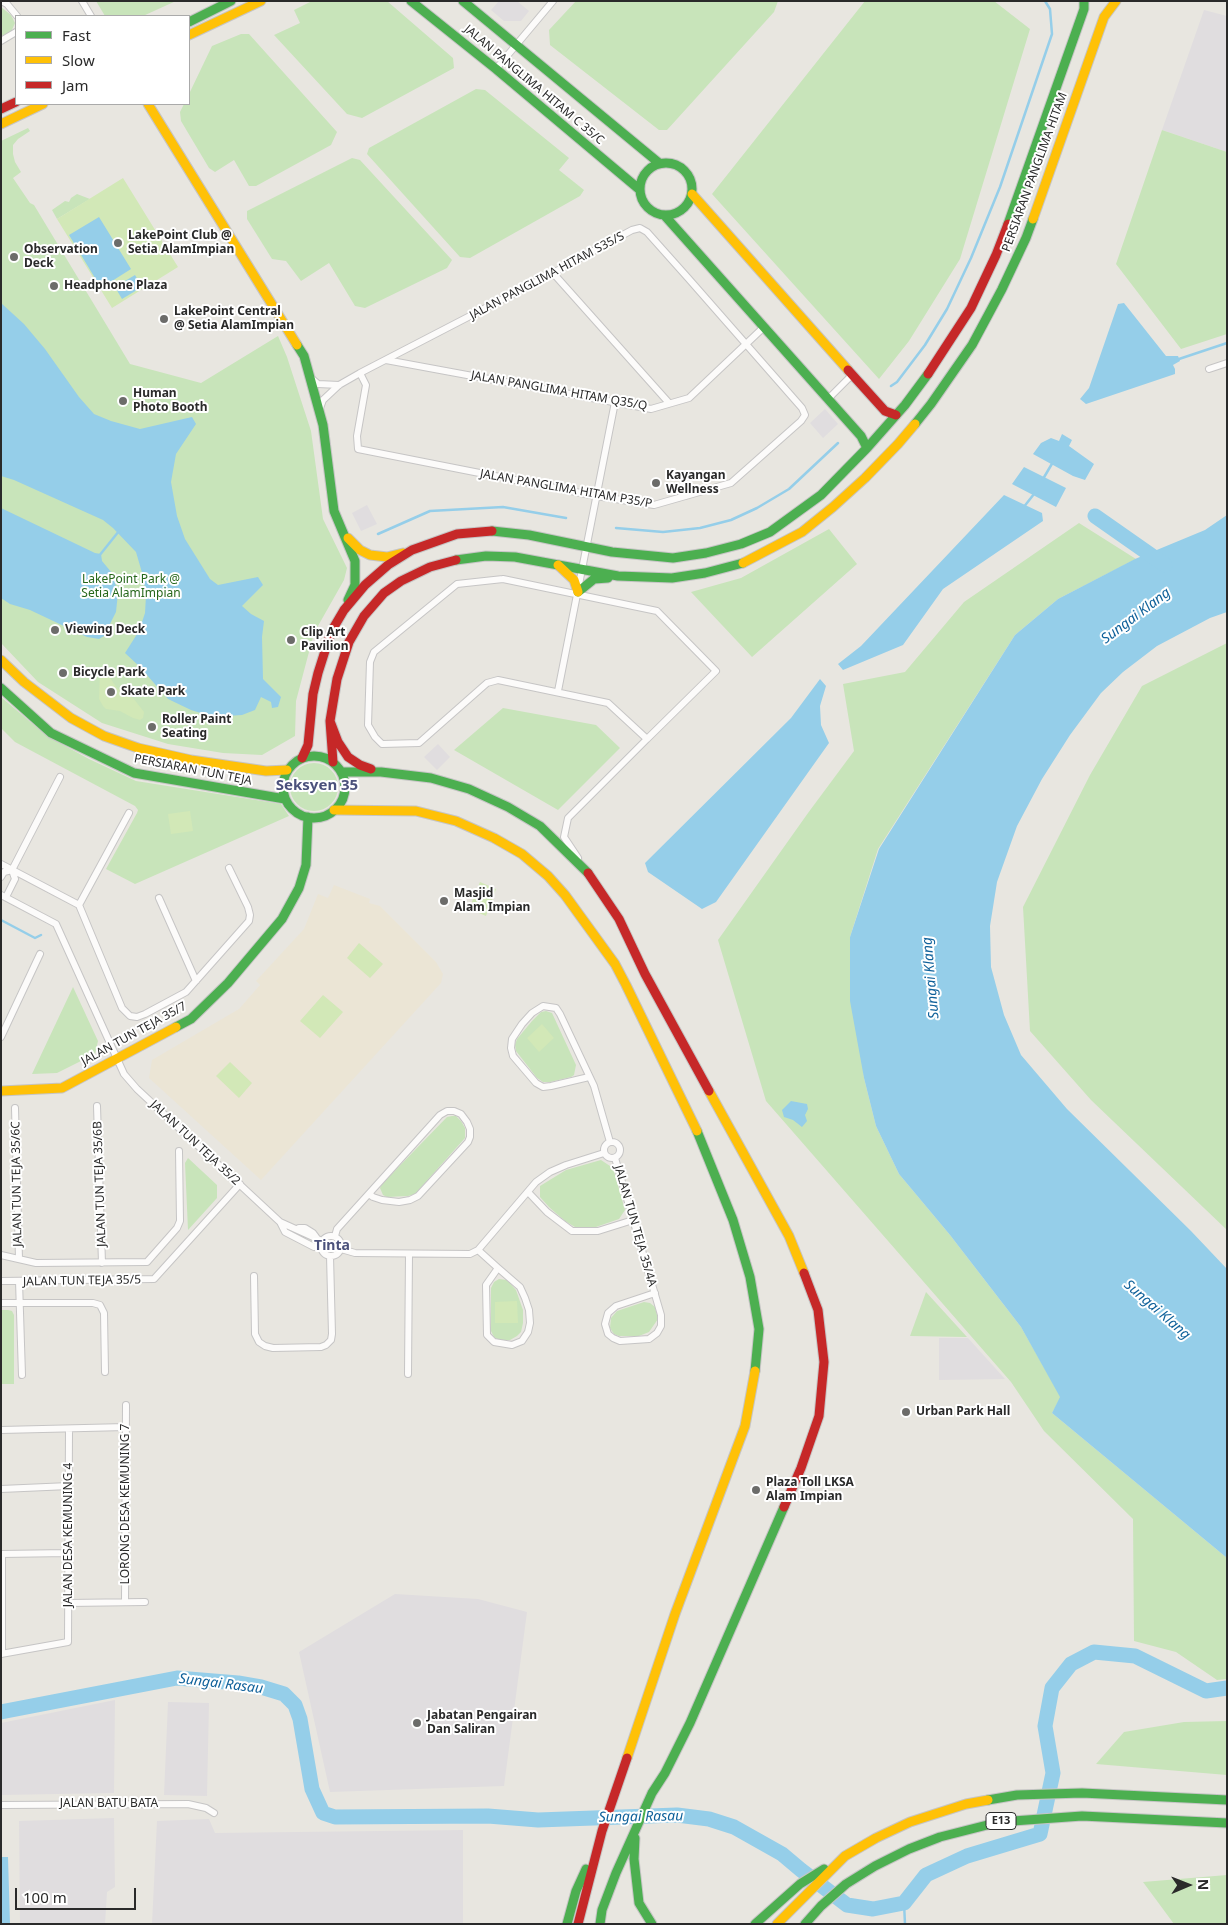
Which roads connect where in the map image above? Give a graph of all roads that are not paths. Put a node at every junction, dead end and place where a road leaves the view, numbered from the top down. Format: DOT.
graph roads {
  1 [pos="1,1"];
  2 [pos="82,1"];
  3 [pos="231,1"];
  4 [pos="261,1"];
  5 [pos="411,1"];
  6 [pos="463,1"];
  7 [pos="553,1"];
  8 [pos="1084,1"];
  9 [pos="1116,1"];
  10 [pos="16,15"];
  11 [pos="90,15"];
  12 [pos="190,22"];
  13 [pos="15,33"];
  14 [pos="190,35"];
  15 [pos="1,40"];
  16 [pos="517,45"];
  17 [pos="496,69"];
  18 [pos="15,102"];
  19 [pos="41,105"];
  20 [pos="149,105"];
  21 [pos="1,109"];
  22 [pos="1,124"];
  23 [pos="659,163"];
  24 [pos="640,190"];
  25 [pos="692,194"];
  26 [pos="665,216"];
  27 [pos="553,273"];
  28 [pos="764,327"];
  29 [pos="745,344"];
  30 [pos="386,360"];
  31 [pos="1227,363"];
  32 [pos="1209,369"];
  33 [pos="360,374"];
  34 [pos="853,374"];
  35 [pos="309,376"];
  36 [pos="339,385"];
  37 [pos="828,399"];
  38 [pos="615,402"];
  39 [pos="669,403"];
  40 [pos="319,412"];
  41 [pos="805,414"];
  42 [pos="896,415"];
  43 [pos="867,448"];
  44 [pos="596,496"];
  45 [pos="339,525"];
  46 [pos="586,547"];
  47 [pos="412,550"];
  48 [pos="555,564"];
  49 [pos="582,569"];
  50 [pos="618,576"];
  51 [pos="577,593"];
  52 [pos="344,610"];
  53 [pos="1,660"];
  54 [pos="1,688"];
  55 [pos="558,691"];
  56 [pos="330,721"];
  57 [pos="647,739"];
  58 [pos="302,758"];
  59 [pos="332,762"];
  60 [pos="288,770"];
  61 [pos="341,772"];
  62 [pos="381,772"];
  63 [pos="60,777"];
  64 [pos="285,799"];
  65 [pos="334,810"];
  66 [pos="129,813"];
  67 [pos="308,817"];
  68 [pos="1,864"];
  69 [pos="229,868"];
  70 [pos="12,870"];
  71 [pos="589,874"];
  72 [pos="1,877"];
  73 [pos="4,896"];
  74 [pos="159,898"];
  75 [pos="79,905"];
  76 [pos="40,954"];
  77 [pos="196,981"];
  78 [pos="1,1037"];
  79 [pos="117,1058"];
  80 [pos="589,1077"];
  81 [pos="1,1091"];
  82 [pos="97,1106"];
  83 [pos="15,1108"];
  84 [pos="610,1142"];
  85 [pos="179,1151"];
  86 [pos="604,1153"];
  87 [pos="615,1158"];
  88 [pos="240,1184"];
  89 [pos="528,1192"];
  90 [pos="369,1194"];
  91 [pos="633,1220"];
  92 [pos="280,1222"];
  93 [pos="335,1236"];
  94 [pos="322,1244"];
  95 [pos="341,1249"];
  96 [pos="478,1250"];
  97 [pos="409,1254"];
  98 [pos="1,1255"];
  99 [pos="330,1256"];
  100 [pos="19,1259"];
  101 [pos="102,1262"];
  102 [pos="498,1268"];
  103 [pos="254,1276"];
  104 [pos="1,1281"];
  105 [pos="19,1281"];
  106 [pos="655,1293"];
  107 [pos="1,1303"];
  108 [pos="20,1303"];
  109 [pos="105,1372"];
  110 [pos="408,1374"];
  111 [pos="22,1376"];
  112 [pos="126,1406"];
  113 [pos="126,1427"];
  114 [pos="69,1428"];
  115 [pos="1,1430"];
  116 [pos="69,1486"];
  117 [pos="1,1488"];
  118 [pos="68,1553"];
  119 [pos="2,1554"];
  120 [pos="125,1602"];
  121 [pos="146,1602"];
  122 [pos="68,1603"];
  123 [pos="2,1654"];
  124 [pos="1227,1800"];
  125 [pos="1,1805"];
  126 [pos="214,1813"];
  127 [pos="1227,1823"];
  128 [pos="602,1831"];
  129 [pos="635,1833"];
  130 [pos="845,1856"];
  131 [pos="780,1921"];
  132 [pos="567,1924"];
  133 [pos="578,1924"];
  134 [pos="600,1924"];
  135 [pos="652,1924"];
  136 [pos="755,1924"];
  137 [pos="805,1924"];
  1 -- 10 [label="street"];
  2 -- 11 [label="street"];
  3 -- 12 [label="main road"];
  4 -- 14 [label="main road"];
  5 -- 17 [label="main road, JALAN PANGLIMA HITAM C 35/C"];
  6 -- 16 [label="main road, JALAN PANGLIMA HITAM C 35/C"];
  7 -- 16 [label="street"];
  8 -- 42 [label="main road, PERSIARAN PANGLIMA HITAM"];
  9 -- 50 [label="main road, PERSIARAN PANGLIMA HITAM"];
  13 -- 15 [label="street"];
  16 -- 17 [label="street"];
  16 -- 23 [label="main road, JALAN PANGLIMA HITAM C 35/C"];
  17 -- 24 [label="main road, JALAN PANGLIMA HITAM C 35/C"];
  18 -- 21 [label="main road"];
  19 -- 22 [label="main road"];
  20 -- 35 [label="main road"];
  23 -- 24 [label="main road"];
  23 -- 25 [label="main road"];
  24 -- 26 [label="main road"];
  25 -- 26 [label="main road"];
  25 -- 34 [label="main road"];
  26 -- 28 [label="main road"];
  27 -- 29 [label="street, JALAN PANGLIMA HITAM S35/S"];
  27 -- 30 [label="street, JALAN PANGLIMA HITAM S35/S"];
  27 -- 39 [label="street"];
  28 -- 29 [label="street, JALAN PANGLIMA HITAM Q35/Q"];
  28 -- 37 [label="main road"];
  29 -- 39 [label="street, JALAN PANGLIMA HITAM Q35/Q"];
  29 -- 41 [label="street, JALAN PANGLIMA HITAM S35/S"];
  30 -- 33 [label="street, JALAN PANGLIMA HITAM S35/S"];
  30 -- 38 [label="street, JALAN PANGLIMA HITAM Q35/Q"];
  31 -- 32 [label="street"];
  33 -- 36 [label="street, JALAN PANGLIMA HITAM S35/S"];
  33 -- 44 [label="street, JALAN PANGLIMA HITAM P35/P"];
  34 -- 37 [label="street"];
  34 -- 42 [label="main road"];
  35 -- 36 [label="street"];
  35 -- 40 [label="main road"];
  36 -- 40 [label="street, JALAN PANGLIMA HITAM S35/S"];
  37 -- 43 [label="main road"];
  38 -- 39 [label="street, JALAN PANGLIMA HITAM Q35/Q"];
  38 -- 44 [label="street"];
  40 -- 45 [label="main road"];
  41 -- 44 [label="street, JALAN PANGLIMA HITAM P35/P"];
  42 -- 43 [label="main road, PERSIARAN PANGLIMA HITAM"];
  43 -- 46 [label="main road, PERSIARAN PANGLIMA HITAM"];
  44 -- 46 [label="street"];
  45 -- 47 [label="main road"];
  45 -- 52 [label="main road"];
  46 -- 47 [label="main road, PERSIARAN PANGLIMA HITAM"];
  46 -- 49 [label="street"];
  47 -- 52 [label="main road, PERSIARAN PANGLIMA HITAM"];
  48 -- 49 [label="main road, PERSIARAN PANGLIMA HITAM"];
  48 -- 51 [label="main road"];
  48 -- 56 [label="main road, PERSIARAN PANGLIMA HITAM"];
  49 -- 50 [label="main road, PERSIARAN PANGLIMA HITAM"];
  49 -- 51 [label="street"];
  50 -- 51 [label="main road"];
  51 -- 55 [label="street"];
  51 -- 55 [label="street"];
  51 -- 57 [label="street"];
  52 -- 58 [label="main road, PERSIARAN PANGLIMA HITAM"];
  53 -- 60 [label="main road, PERSIARAN TUN TEJA"];
  54 -- 64 [label="main road, PERSIARAN TUN TEJA"];
  55 -- 57 [label="street"];
  56 -- 59 [label="main road, PERSIARAN PANGLIMA HITAM"];
  56 -- 62 [label="main road"];
  57 -- 71 [label="street"];
  58 -- 59 [label="main road"];
  58 -- 60 [label="main road"];
  59 -- 61 [label="main road"];
  60 -- 64 [label="main road"];
  61 -- 62 [label="main road"];
  61 -- 65 [label="main road"];
  62 -- 71 [label="main road"];
  63 -- 70 [label="street"];
  64 -- 67 [label="main road"];
  65 -- 67 [label="main road"];
  65 -- 128 [label="main road"];
  66 -- 75 [label="street"];
  67 -- 79 [label="main road, JALAN TUN TEJA 35/7"];
  68 -- 70 [label="street"];
  69 -- 77 [label="street"];
  70 -- 72 [label="street"];
  70 -- 73 [label="street"];
  70 -- 75 [label="street"];
  71 -- 129 [label="main road"];
  73 -- 79 [label="street, JALAN TUN TEJA 35/2"];
  74 -- 77 [label="street"];
  75 -- 77 [label="street"];
  76 -- 78 [label="street"];
  79 -- 81 [label="main road, JALAN TUN TEJA 35/7"];
  79 -- 88 [label="street, JALAN TUN TEJA 35/2"];
  80 -- 80 [label="street"];
  80 -- 84 [label="street"];
  82 -- 101 [label="street, JALAN TUN TEJA 35/6B"];
  83 -- 100 [label="street, JALAN TUN TEJA 35/6C"];
  84 -- 86 [label="street"];
  84 -- 87 [label="street"];
  85 -- 101 [label="street"];
  86 -- 87 [label="street"];
  86 -- 89 [label="street"];
  87 -- 91 [label="street, JALAN TUN TEJA 35/4A"];
  88 -- 92 [label="street, JALAN TUN TEJA 35/2"];
  88 -- 105 [label="street, JALAN TUN TEJA 35/5"];
  89 -- 91 [label="street"];
  89 -- 96 [label="street"];
  90 -- 90 [label="street"];
  90 -- 93 [label="street"];
  91 -- 106 [label="street, JALAN TUN TEJA 35/4A"];
  92 -- 94 [label="street, JALAN TUN TEJA 35/2"];
  92 -- 94 [label="street, JALAN TUN TEJA 35/2"];
  93 -- 94 [label="street"];
  93 -- 95 [label="street"];
  94 -- 99 [label="street"];
  95 -- 97 [label="street"];
  95 -- 99 [label="street"];
  96 -- 97 [label="street"];
  96 -- 102 [label="street"];
  97 -- 110 [label="street"];
  98 -- 100 [label="street"];
  99 -- 103 [label="street"];
  100 -- 101 [label="street"];
  102 -- 102 [label="street"];
  104 -- 105 [label="street, JALAN TUN TEJA 35/5"];
  105 -- 108 [label="street"];
  106 -- 106 [label="street, JALAN TUN TEJA 35/4A"];
  107 -- 108 [label="street"];
  108 -- 109 [label="street"];
  108 -- 111 [label="street"];
  112 -- 113 [label="street, LORONG DESA KEMUNING 7"];
  113 -- 114 [label="street"];
  113 -- 120 [label="street, LORONG DESA KEMUNING 7"];
  114 -- 115 [label="street"];
  114 -- 116 [label="street, JALAN DESA KEMUNING 4"];
  116 -- 117 [label="street"];
  116 -- 118 [label="street, JALAN DESA KEMUNING 4"];
  118 -- 119 [label="street"];
  118 -- 122 [label="street, JALAN DESA KEMUNING 4"];
  119 -- 123 [label="street"];
  120 -- 121 [label="street"];
  120 -- 122 [label="street"];
  122 -- 123 [label="street, JALAN DESA KEMUNING 4"];
  124 -- 130 [label="main road, E13"];
  125 -- 126 [label="street, JALAN BATU BATA"];
  127 -- 137 [label="main road, E13"];
  128 -- 132 [label="main road"];
  128 -- 133 [label="main road"];
  129 -- 134 [label="main road"];
  129 -- 135 [label="main road"];
  130 -- 131 [label="main road, E13"];
  130 -- 136 [label="main road"];
}
